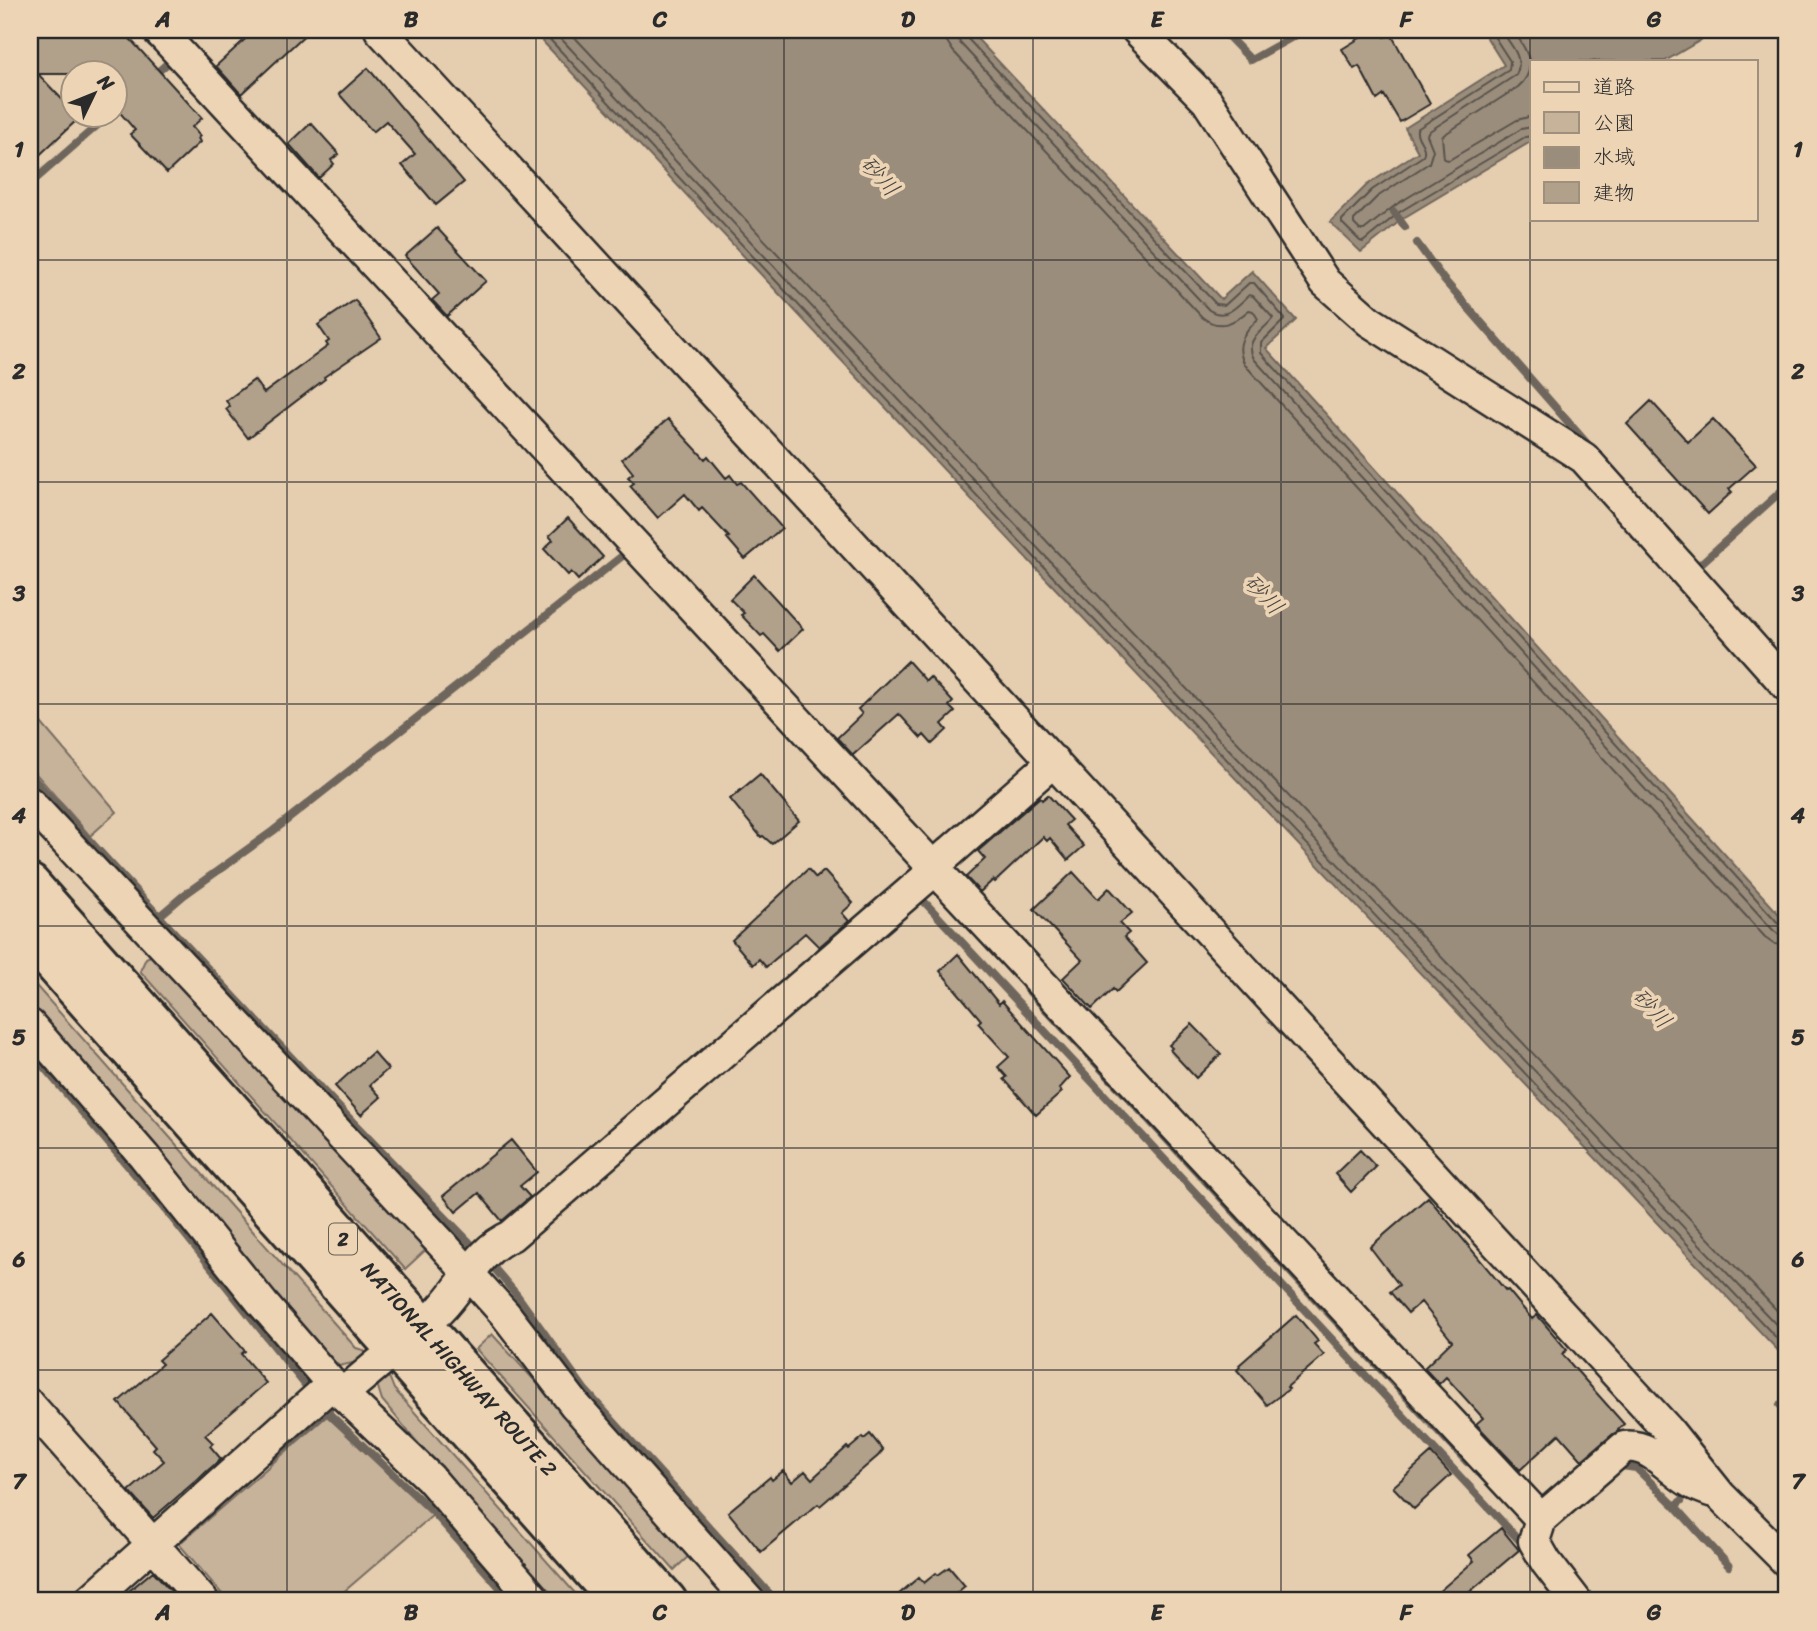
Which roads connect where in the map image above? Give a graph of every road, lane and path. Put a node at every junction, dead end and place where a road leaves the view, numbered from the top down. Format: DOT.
graph roads {
  1 [pos="158,30"];
  2 [pos="380,30"];
  3 [pos="1136,30"];
  4 [pos="1787,686"];
  5 [pos="1054,761"];
  6 [pos="30,803"];
  7 [pos="931,872"];
  8 [pos="30,884"];
  9 [pos="30,937"];
  10 [pos="30,1024"];
  11 [pos="478,1262"];
  12 [pos="439,1311"];
  13 [pos="379,1363"];
  14 [pos="337,1389"];
  15 [pos="30,1405"];
  16 [pos="1720,1495"];
  17 [pos="1541,1519"];
  18 [pos="154,1546"];
  19 [pos="1787,1562"];
  20 [pos="663,1596"];
  21 [pos="89,1601"];
  22 [pos="203,1601"];
  23 [pos="536,1601"];
  24 [pos="619,1601"];
  25 [pos="749,1601"];
  26 [pos="1576,1601"];
  1 -- 7 [label="street"];
  2 -- 5 [label="street"];
  3 -- 4 [label="street"];
  5 -- 7 [label="street"];
  5 -- 16 [label="street"];
  6 -- 11 [label="street"];
  7 -- 11 [label="street"];
  7 -- 17 [label="street"];
  8 -- 20 [label="highway, NATIONAL HIGHWAY ROUTE 2 / 2"];
  9 -- 24 [label="highway, NATIONAL HIGHWAY ROUTE 2 / 2"];
  10 -- 14 [label="street"];
  11 -- 12 [label="street"];
  11 -- 25 [label="street"];
  13 -- 14 [label="street"];
  14 -- 18 [label="street"];
  14 -- 23 [label="street"];
  15 -- 18 [label="street"];
  16 -- 17 [label="street"];
  16 -- 19 [label="street"];
  17 -- 26 [label="street"];
  18 -- 21 [label="street"];
  18 -- 22 [label="street"];
}
